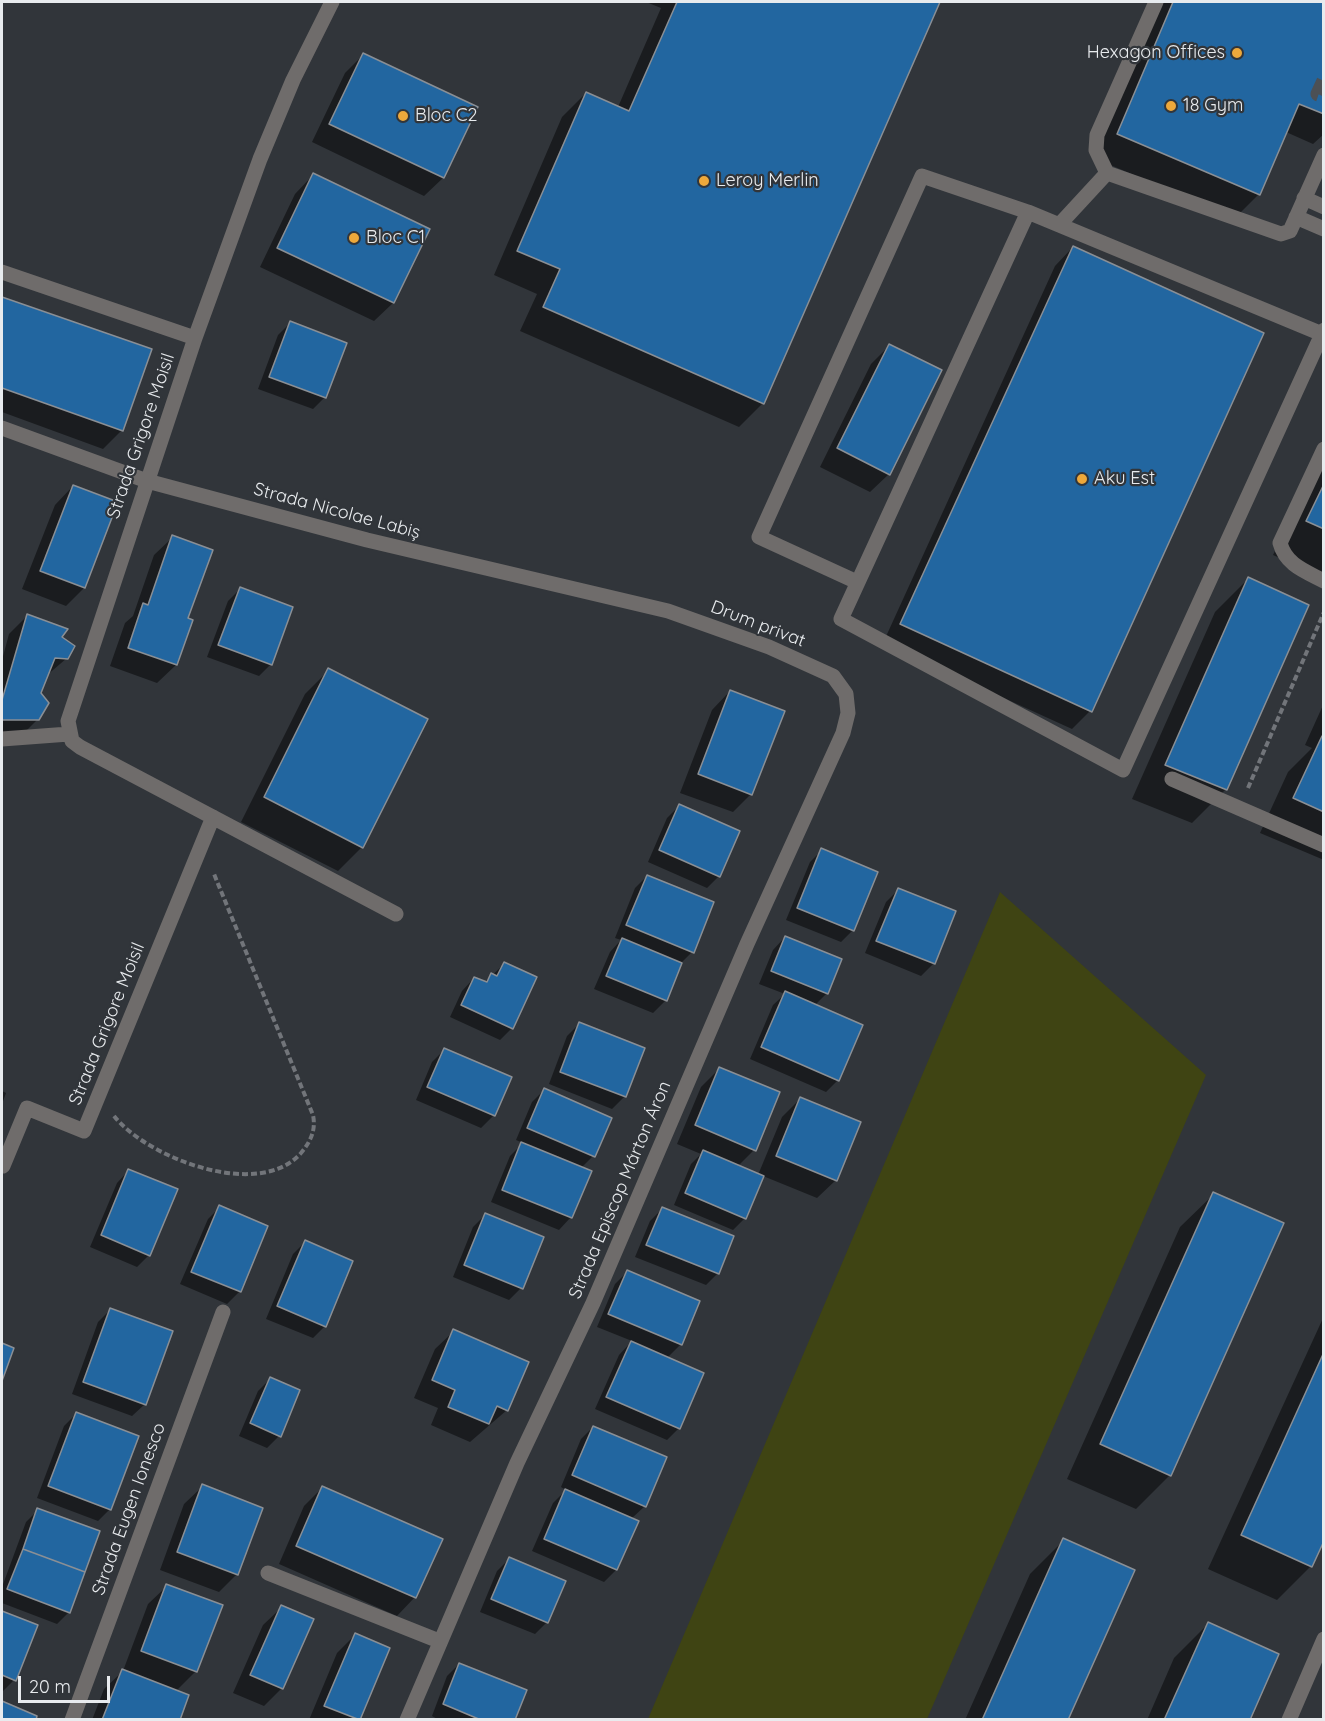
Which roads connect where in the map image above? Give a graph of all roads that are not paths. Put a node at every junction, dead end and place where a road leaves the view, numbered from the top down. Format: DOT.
graph roads {
  1 [pos="332,2"];
  2 [pos="1156,2"];
  3 [pos="1323,155"];
  4 [pos="1107,173"];
  5 [pos="1304,198"];
  6 [pos="1323,207"];
  7 [pos="1028,212"];
  8 [pos="1296,217"];
  9 [pos="1059,225"];
  10 [pos="1323,229"];
  11 [pos="2,272"];
  12 [pos="1323,332"];
  13 [pos="195,338"];
  14 [pos="2,429"];
  15 [pos="1323,449"];
  16 [pos="147,481"];
  17 [pos="1323,581"];
  18 [pos="857,582"];
  19 [pos="668,611"];
  20 [pos="833,676"];
  21 [pos="69,734"];
  22 [pos="2,739"];
  23 [pos="1172,779"];
  24 [pos="213,817"];
  25 [pos="1323,844"];
  26 [pos="396,914"];
  27 [pos="3,1166"];
  28 [pos="223,1312"];
  29 [pos="268,1573"];
  30 [pos="1323,1640"];
  31 [pos="439,1641"];
  32 [pos="72,1719"];
  33 [pos="406,1719"];
  34 [pos="1289,1719"];
  1 -- 13 [label="street, Strada Grigore Moisil"];
  2 -- 4 [label="street"];
  3 -- 5 [label="street"];
  4 -- 8 [label="street"];
  4 -- 9 [label="street"];
  5 -- 6 [label="street"];
  5 -- 8 [label="street"];
  7 -- 9 [label="street"];
  7 -- 18 [label="street"];
  7 -- 18 [label="street"];
  8 -- 10 [label="street"];
  9 -- 12 [label="street"];
  11 -- 13 [label="street"];
  12 -- 18 [label="street"];
  13 -- 16 [label="street, Strada Grigore Moisil"];
  14 -- 16 [label="street, Strada Nicolae Labiș"];
  15 -- 17 [label="street"];
  16 -- 19 [label="street, Strada Nicolae Labiș"];
  16 -- 21 [label="street, Strada Grigore Moisil"];
  19 -- 20 [label="street, Drum privat"];
  20 -- 31 [label="street, Strada Episcop Márton Áron"];
  21 -- 22 [label="street"];
  21 -- 24 [label="street"];
  23 -- 25 [label="street"];
  24 -- 26 [label="street"];
  24 -- 27 [label="street, Strada Grigore Moisil"];
  28 -- 32 [label="street, Strada Eugen Ionesco"];
  29 -- 31 [label="street"];
  30 -- 34 [label="street"];
  31 -- 33 [label="street, Strada Episcop Márton Áron"];
}
